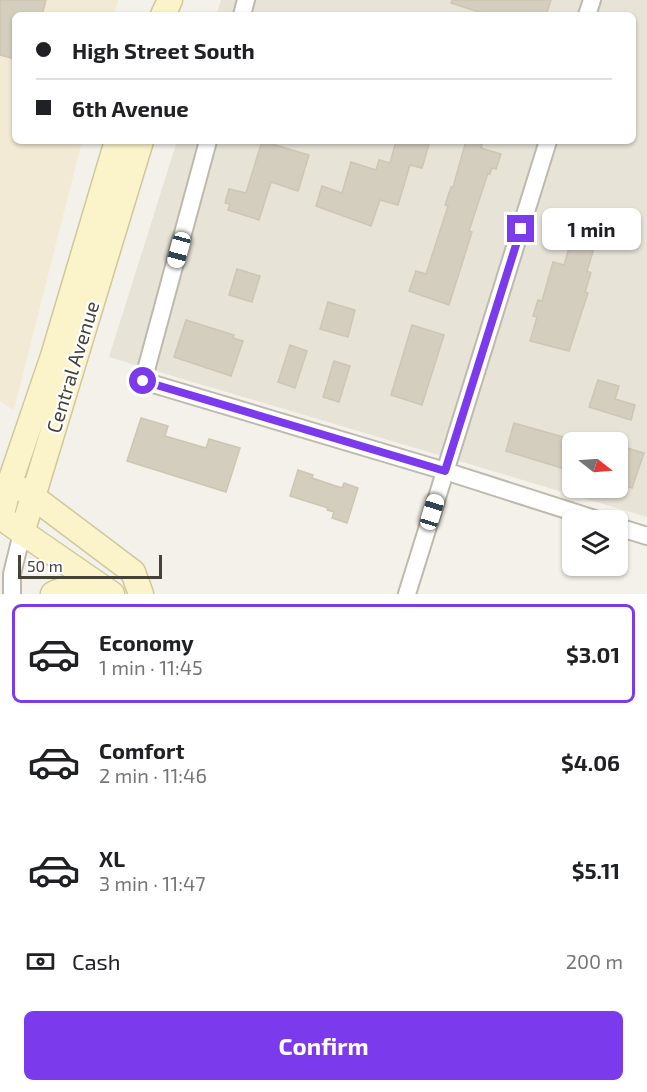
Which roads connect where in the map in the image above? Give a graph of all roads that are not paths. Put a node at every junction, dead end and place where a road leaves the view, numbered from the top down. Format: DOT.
graph roads {
  1 [pos="116,144"];
  2 [pos="140,144"];
  3 [pos="207,144"];
  4 [pos="547,144"];
  5 [pos="445,471"];
  6 [pos="5,476"];
  7 [pos="34,499"];
  8 [pos="567,510"];
  9 [pos="0,518"];
  10 [pos="628,530"];
  11 [pos="22,533"];
  12 [pos="647,536"];
  13 [pos="107,591"];
  14 [pos="12,594"];
  15 [pos="52,594"];
  16 [pos="141,594"];
  17 [pos="407,594"];
  1 -- 6 [label="main road, Central Avenue"];
  2 -- 7 [label="main road, Central Avenue"];
  3 -- 5 [label="street"];
  4 -- 5 [label="street"];
  5 -- 8 [label="street"];
  5 -- 17 [label="street"];
  6 -- 7 [label="main road"];
  6 -- 9 [label="main road, Central Avenue"];
  7 -- 11 [label="main road, Central Avenue"];
  7 -- 16 [label="main road"];
  9 -- 11 [label="main road"];
  10 -- 12 [label="street"];
  11 -- 13 [label="main road"];
  11 -- 14 [label="street, Central Avenue"];
  13 -- 15 [label="main road"];
}
